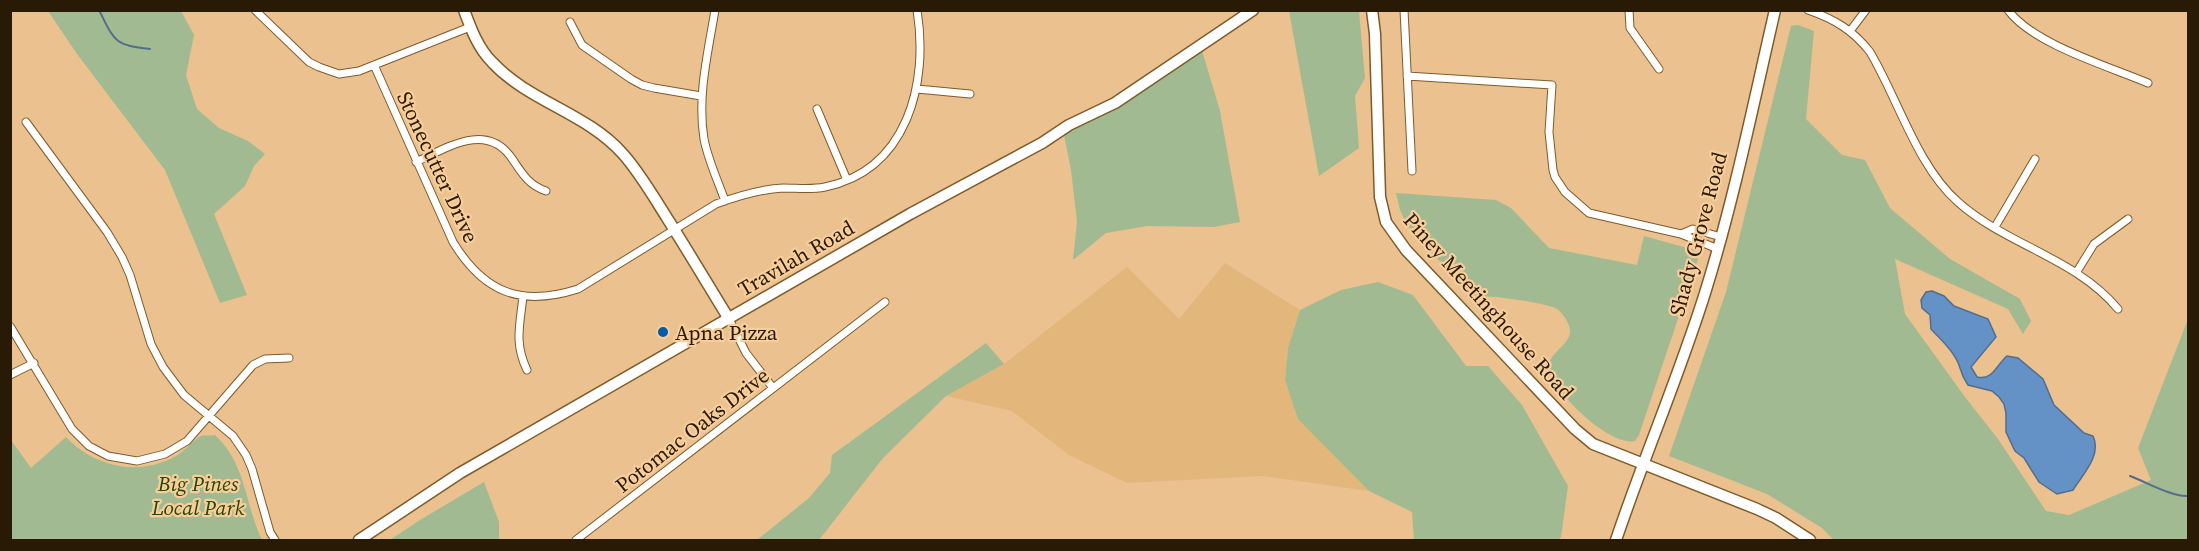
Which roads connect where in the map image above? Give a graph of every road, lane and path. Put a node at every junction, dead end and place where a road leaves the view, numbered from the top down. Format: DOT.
graph roads {
  1 [pos="255,10"];
  2 [pos="464,10"];
  3 [pos="715,10"];
  4 [pos="918,10"];
  5 [pos="1253,10"];
  6 [pos="1372,10"];
  7 [pos="1404,10"];
  8 [pos="1629,10"];
  9 [pos="1775,10"];
  10 [pos="1808,10"];
  11 [pos="1866,10"];
  12 [pos="2008,10"];
  13 [pos="570,22"];
  14 [pos="470,27"];
  15 [pos="1850,31"];
  16 [pos="374,65"];
  17 [pos="1659,69"];
  18 [pos="1407,76"];
  19 [pos="2148,83"];
  20 [pos="917,89"];
  21 [pos="970,94"];
  22 [pos="701,96"];
  23 [pos="817,109"];
  24 [pos="26,122"];
  25 [pos="2035,159"];
  26 [pos="416,162"];
  27 [pos="1412,171"];
  28 [pos="848,180"];
  29 [pos="546,191"];
  30 [pos="725,201"];
  31 [pos="2128,219"];
  32 [pos="1995,227"];
  33 [pos="675,231"];
  34 [pos="1682,234"];
  35 [pos="1721,237"];
  36 [pos="1718,249"];
  37 [pos="2076,273"];
  38 [pos="523,296"];
  39 [pos="885,302"];
  40 [pos="2118,309"];
  41 [pos="729,319"];
  42 [pos="10,326"];
  43 [pos="289,358"];
  44 [pos="34,363"];
  45 [pos="527,370"];
  46 [pos="10,375"];
  47 [pos="773,388"];
  48 [pos="209,415"];
  49 [pos="1643,464"];
  50 [pos="275,540"];
  51 [pos="358,540"];
  52 [pos="576,540"];
  53 [pos="1617,540"];
  54 [pos="1810,540"];
  1 -- 16 [label="street"];
  2 -- 14 [label="main road"];
  3 -- 22 [label="street"];
  4 -- 20 [label="street, Stonecutter Drive"];
  5 -- 41 [label="main road, Travilah Road"];
  6 -- 49 [label="main road, Piney Meetinghouse Road"];
  7 -- 18 [label="street"];
  8 -- 17 [label="street"];
  9 -- 35 [label="main road, Shady Grove Road"];
  10 -- 15 [label="street"];
  11 -- 15 [label="street"];
  12 -- 19 [label="street"];
  13 -- 22 [label="street"];
  14 -- 16 [label="street"];
  14 -- 33 [label="main road"];
  15 -- 32 [label="street"];
  16 -- 26 [label="street, Stonecutter Drive"];
  18 -- 27 [label="street"];
  18 -- 34 [label="street"];
  20 -- 21 [label="street"];
  20 -- 28 [label="street, Stonecutter Drive"];
  22 -- 30 [label="street"];
  23 -- 28 [label="street"];
  24 -- 48 [label="street"];
  25 -- 32 [label="street"];
  26 -- 29 [label="street"];
  26 -- 38 [label="street, Stonecutter Drive"];
  28 -- 30 [label="street, Stonecutter Drive"];
  30 -- 33 [label="street, Stonecutter Drive"];
  31 -- 37 [label="street"];
  32 -- 37 [label="street"];
  33 -- 38 [label="street, Stonecutter Drive"];
  33 -- 41 [label="main road"];
  34 -- 35 [label="street"];
  34 -- 36 [label="street"];
  35 -- 36 [label="main road, Shady Grove Road"];
  36 -- 49 [label="main road, Shady Grove Road"];
  37 -- 40 [label="street"];
  38 -- 45 [label="street"];
  39 -- 47 [label="street, Potomac Oaks Drive"];
  41 -- 47 [label="street"];
  41 -- 51 [label="main road, Travilah Road"];
  42 -- 44 [label="street"];
  43 -- 48 [label="street"];
  44 -- 46 [label="street"];
  44 -- 48 [label="street"];
  47 -- 52 [label="street, Potomac Oaks Drive"];
  48 -- 50 [label="street"];
  49 -- 53 [label="main road"];
  49 -- 54 [label="main road, Piney Meetinghouse Road"];
}
